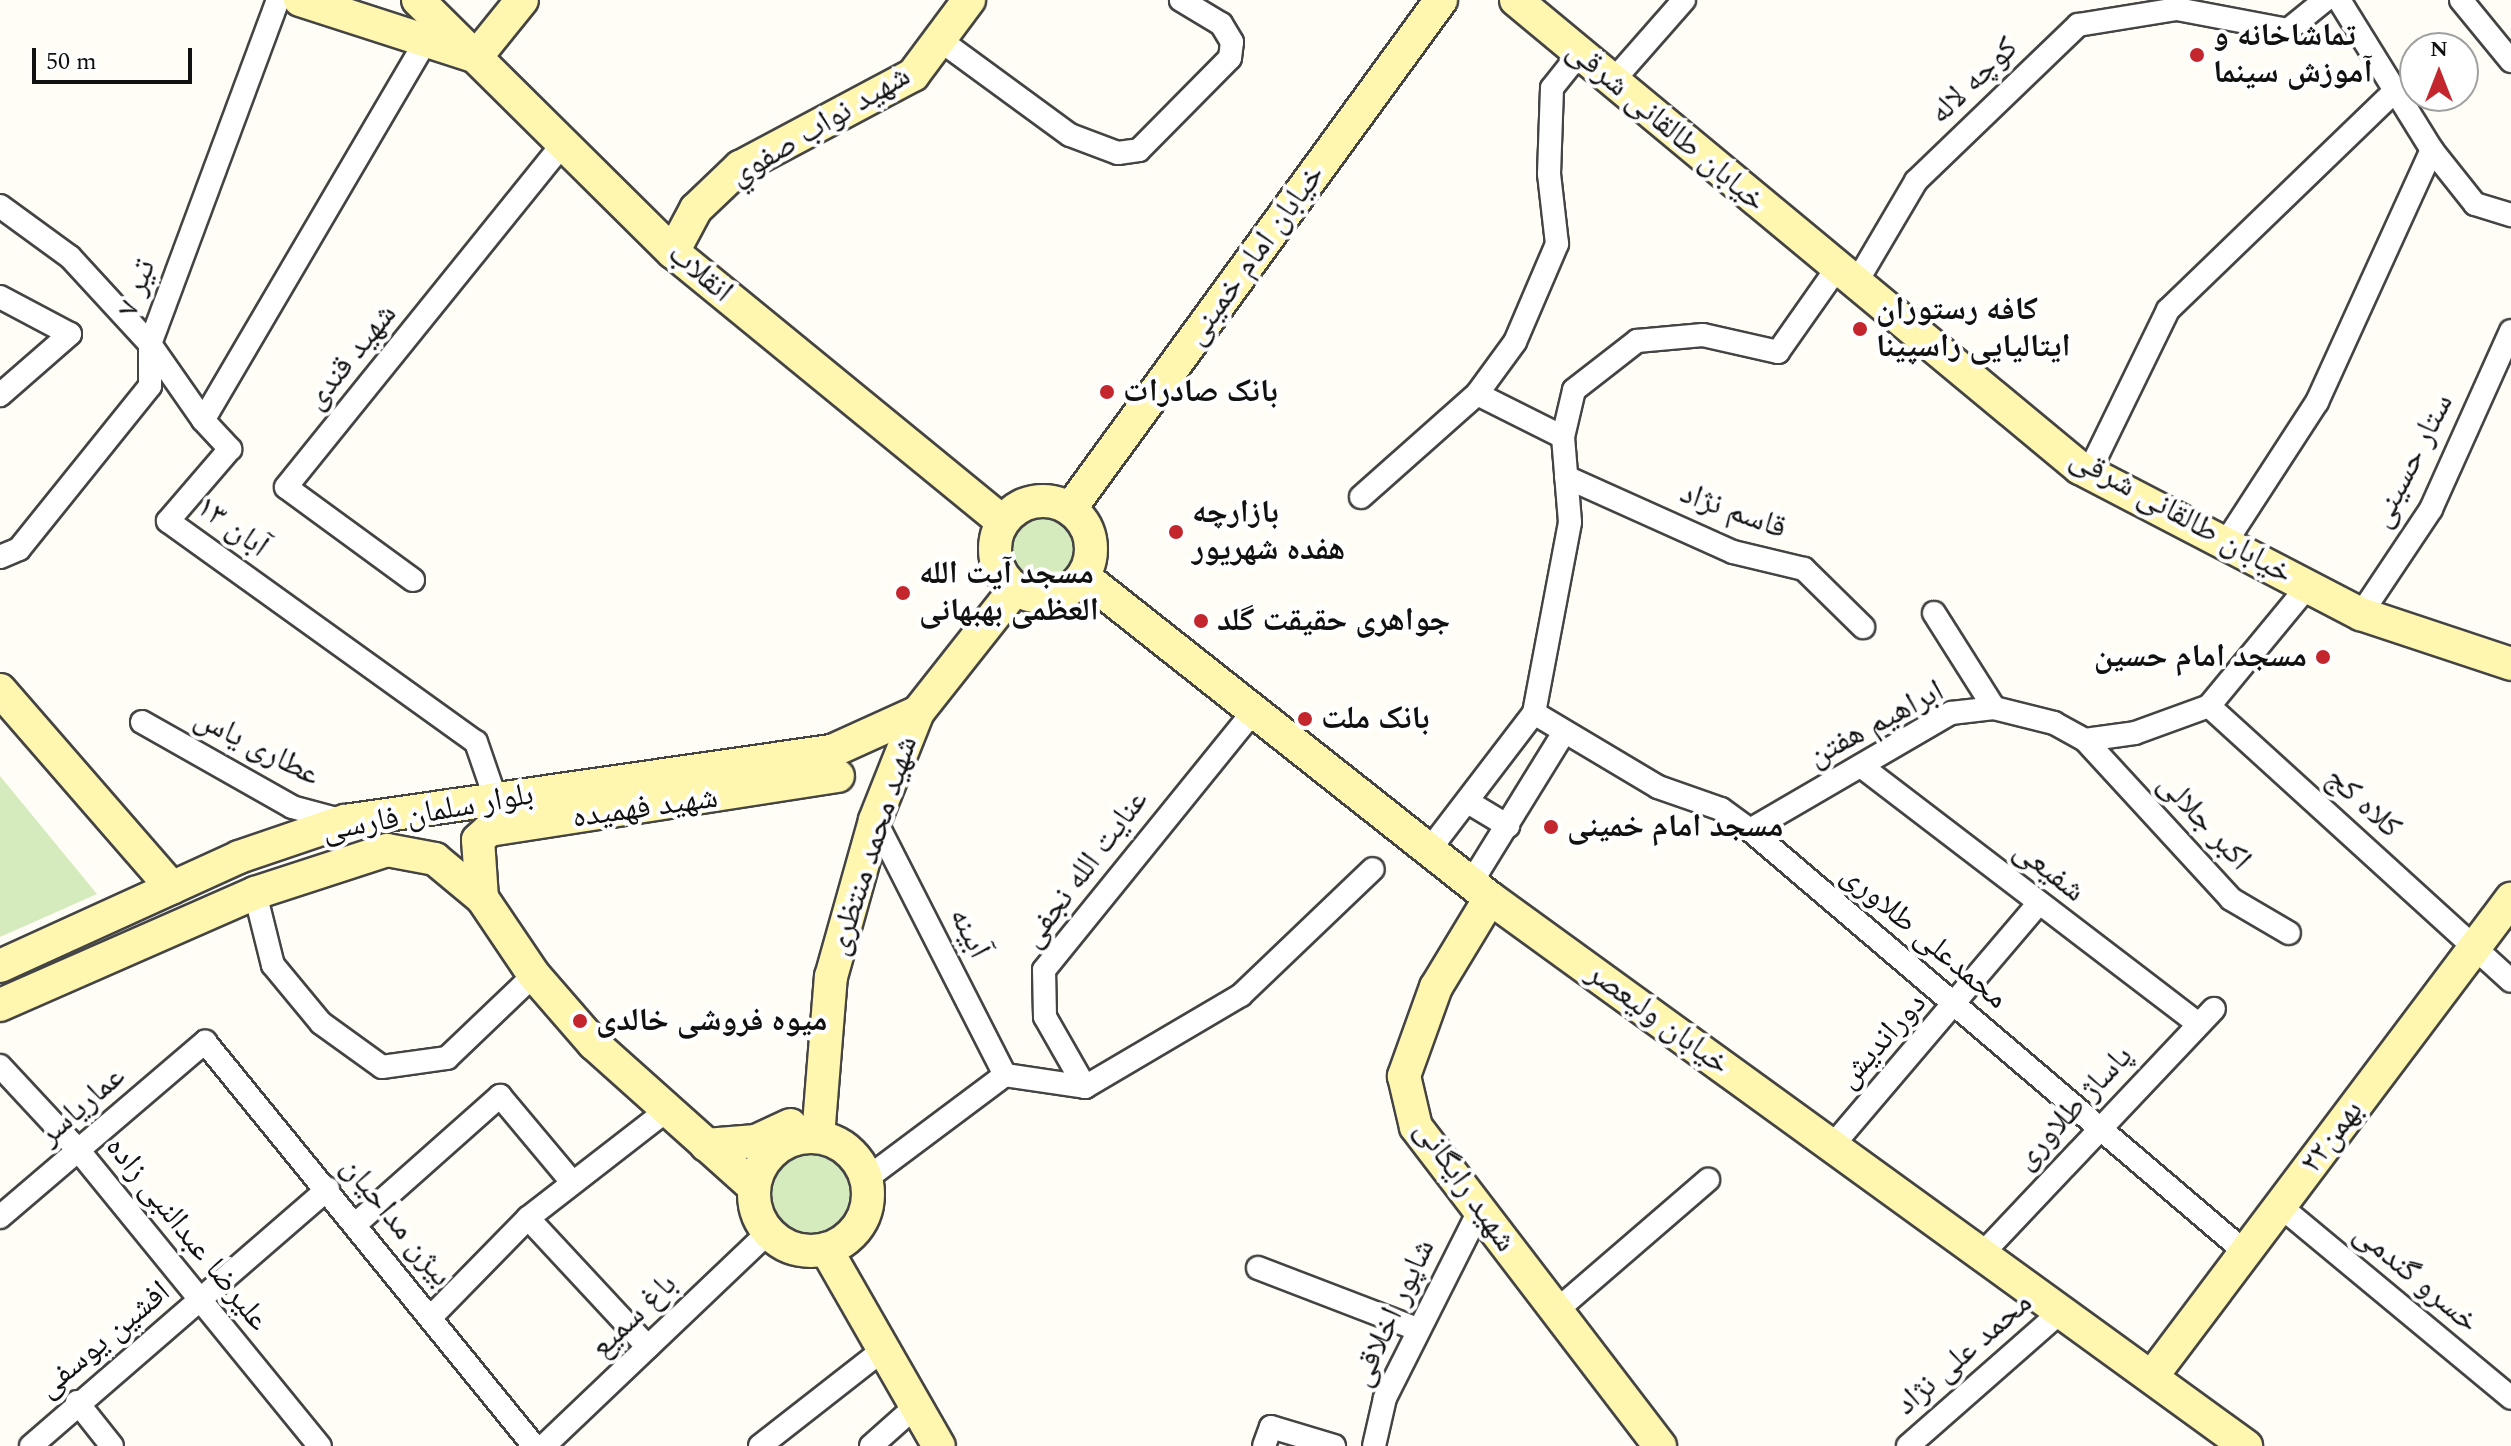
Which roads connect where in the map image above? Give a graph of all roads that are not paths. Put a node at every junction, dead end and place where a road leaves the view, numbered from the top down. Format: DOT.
graph roads {
  1 [pos="278,0"];
  2 [pos="300,0"];
  3 [pos="418,0"];
  4 [pos="522,0"];
  5 [pos="969,0"];
  6 [pos="1181,0"];
  7 [pos="1441,0"];
  8 [pos="1516,0"];
  9 [pos="1684,0"];
  10 [pos="2325,0"];
  11 [pos="2339,0"];
  12 [pos="2461,0"];
  13 [pos="940,40"];
  14 [pos="424,44"];
  15 [pos="1579,54"];
  16 [pos="476,57"];
  17 [pos="2511,61"];
  18 [pos="1612,82"];
  19 [pos="2395,91"];
  20 [pos="563,144"];
  21 [pos="2432,150"];
  22 [pos="0,206"];
  23 [pos="2511,215"];
  24 [pos="673,252"];
  25 [pos="1847,276"];
  26 [pos="0,297"];
  27 [pos="2511,331"];
  28 [pos="150,344"];
  29 [pos="1477,394"];
  30 [pos="0,395"];
  31 [pos="203,420"];
  32 [pos="1563,437"];
  33 [pos="2089,472"];
  34 [pos="1566,477"];
  35 [pos="1361,497"];
  36 [pos="1070,509"];
  37 [pos="1003,522"];
  38 [pos="2226,542"];
  39 [pos="0,557"];
  40 [pos="1083,576"];
  41 [pos="413,580"];
  42 [pos="2308,586"];
  43 [pos="1015,589"];
  44 [pos="1934,613"];
  45 [pos="2361,614"];
  46 [pos="1863,627"];
  47 [pos="2511,664"];
  48 [pos="0,690"];
  49 [pos="2209,706"];
  50 [pos="1994,708"];
  51 [pos="1255,709"];
  52 [pos="918,712"];
  53 [pos="1534,713"];
  54 [pos="142,722"];
  55 [pos="1563,734"];
  56 [pos="2085,740"];
  57 [pos="835,764"];
  58 [pos="1861,766"];
  59 [pos="496,800"];
  60 [pos="1468,802"];
  61 [pos="875,820"];
  62 [pos="345,821"];
  63 [pos="1508,826"];
  64 [pos="1750,830"];
  65 [pos="1430,849"];
  66 [pos="1373,869"];
  67 [pos="172,888"];
  68 [pos="1480,891"];
  69 [pos="255,893"];
  70 [pos="482,898"];
  71 [pos="2511,899"];
  72 [pos="2038,904"];
  73 [pos="2289,933"];
  74 [pos="2475,947"];
  75 [pos="0,966"];
  76 [pos="534,975"];
  77 [pos="2511,981"];
  78 [pos="0,1005"];
  79 [pos="1957,1007"];
  80 [pos="2206,1017"];
  81 [pos="205,1042"];
  82 [pos="0,1066"];
  83 [pos="1005,1075"];
  84 [pos="1085,1087"];
  85 [pos="821,1098"];
  86 [pos="667,1110"];
  87 [pos="2099,1127"];
  88 [pos="818,1137"];
  89 [pos="706,1145"];
  90 [pos="1833,1145"];
  91 [pos="79,1151"];
  92 [pos="866,1179"];
  93 [pos="1708,1180"];
  94 [pos="571,1181"];
  95 [pos="754,1187"];
  96 [pos="328,1189"];
  97 [pos="2280,1206"];
  98 [pos="1479,1211"];
  99 [pos="0,1217"];
  100 [pos="528,1218"];
  101 [pos="358,1222"];
  102 [pos="769,1232"];
  103 [pos="826,1249"];
  104 [pos="2245,1252"];
  105 [pos="1983,1253"];
  106 [pos="1258,1268"];
  107 [pos="200,1302"];
  108 [pos="2063,1310"];
  109 [pos="1556,1311"];
  110 [pos="432,1316"];
  111 [pos="1417,1329"];
  112 [pos="648,1347"];
  113 [pos="883,1350"];
  114 [pos="2153,1375"];
  115 [pos="2511,1398"];
  116 [pos="77,1402"];
  117 [pos="915,1407"];
  118 [pos="1641,1439"];
  119 [pos="2243,1445"];
  120 [pos="31,1446"];
  121 [pos="112,1446"];
  122 [pos="320,1446"];
  123 [pos="534,1446"];
  124 [pos="544,1446"];
  125 [pos="760,1446"];
  126 [pos="871,1446"];
  127 [pos="939,1446"];
  128 [pos="1264,1446"];
  129 [pos="1334,1446"];
  130 [pos="1374,1446"];
  131 [pos="1908,1446"];
  1 -- 28 [label="street, ۷ تیر"];
  2 -- 14 [label="main road"];
  3 -- 16 [label="main road, انقلاب"];
  4 -- 16 [label="main road"];
  5 -- 13 [label="main road, شهید نواب صفوي"];
  6 -- 13 [label="street"];
  7 -- 36 [label="main road, خیابان امام خمینی"];
  8 -- 15 [label="main road, خیابان طالقانی شرقی"];
  9 -- 18 [label="street"];
  10 -- 25 [label="street, کوچه لاله"];
  11 -- 19 [label="street"];
  12 -- 17 [label="street"];
  13 -- 24 [label="main road, شهید نواب صفوي"];
  14 -- 16 [label="main road"];
  14 -- 31 [label="street"];
  15 -- 18 [label="main road, خیابان طالقانی شرقی"];
  15 -- 29 [label="street"];
  16 -- 20 [label="main road, انقلاب"];
  18 -- 25 [label="main road, خیابان طالقانی شرقی"];
  19 -- 21 [label="street"];
  19 -- 33 [label="street"];
  20 -- 24 [label="main road, انقلاب"];
  20 -- 41 [label="street, شهید قندی"];
  21 -- 23 [label="street"];
  21 -- 38 [label="street"];
  22 -- 28 [label="street"];
  24 -- 37 [label="main road, انقلاب"];
  25 -- 32 [label="street"];
  25 -- 33 [label="main road, خیابان طالقانی شرقی"];
  26 -- 30 [label="street"];
  27 -- 45 [label="street, ستار حسینی"];
  28 -- 31 [label="street"];
  28 -- 39 [label="street, ۷ تیر"];
  29 -- 32 [label="street"];
  29 -- 35 [label="street"];
  31 -- 59 [label="street, ۱۳ آبان"];
  32 -- 34 [label="street"];
  33 -- 38 [label="main road, خیابان طالقانی شرقی"];
  34 -- 46 [label="street, قاسم نژاد"];
  34 -- 53 [label="street"];
  36 -- 37 [label="main road"];
  36 -- 40 [label="main road"];
  37 -- 43 [label="main road"];
  38 -- 42 [label="main road, خیابان طالقانی شرقی"];
  40 -- 43 [label="main road"];
  40 -- 51 [label="main road, خیابان ولیعصر"];
  42 -- 45 [label="main road, خیابان طالقانی شرقی"];
  42 -- 49 [label="street"];
  43 -- 52 [label="main road, شهید محمد منتظری"];
  44 -- 50 [label="street"];
  45 -- 47 [label="main road, خیابان طالقانی شرقی"];
  48 -- 67 [label="main road"];
  49 -- 56 [label="street"];
  49 -- 74 [label="street, کلاه کج"];
  50 -- 56 [label="street, ابراهیم هفتن"];
  50 -- 58 [label="street, ابراهیم هفتن"];
  51 -- 65 [label="main road, خیابان ولیعصر"];
  51 -- 84 [label="street, عنایت الله نجفی"];
  52 -- 57 [label="main road"];
  52 -- 61 [label="main road, شهید محمد منتظری"];
  53 -- 55 [label="street, محمدعلی طلاوری"];
  53 -- 60 [label="street"];
  54 -- 62 [label="street, عطاری یاس"];
  55 -- 63 [label="street"];
  55 -- 64 [label="street, محمدعلی طلاوری"];
  56 -- 73 [label="street, اکبر جلالی"];
  57 -- 59 [label="main road, بلوار سلمان فارسی"];
  57 -- 61 [label="main road"];
  57 -- 70 [label="main road, شهید فهمیده"];
  58 -- 64 [label="street, ابراهیم هفتن"];
  58 -- 72 [label="street, شفیعی"];
  59 -- 62 [label="main road, بلوار سلمان فارسی"];
  60 -- 63 [label="street"];
  60 -- 65 [label="street"];
  61 -- 83 [label="street, آبینه"];
  61 -- 85 [label="main road, شهید محمد منتظری"];
  62 -- 67 [label="main road, بلوار سلمان فارسی"];
  63 -- 68 [label="street"];
  64 -- 79 [label="street, محمدعلی طلاوری"];
  65 -- 68 [label="main road, خیابان ولیعصر"];
  66 -- 84 [label="street"];
  67 -- 75 [label="main road, بلوار سلمان فارسی"];
  68 -- 90 [label="main road, خیابان ولیعصر"];
  68 -- 98 [label="main road, شهید رایگانی"];
  69 -- 70 [label="main road, بلوار سلمان فارسی"];
  69 -- 76 [label="street"];
  69 -- 78 [label="main road, بلوار سلمان فارسی"];
  70 -- 76 [label="main road, شهید فهمیده"];
  71 -- 74 [label="main road, ۲۲بهمن"];
  72 -- 79 [label="street, دوراندیش"];
  72 -- 80 [label="street, شفیعی"];
  74 -- 77 [label="street, کلاه کج"];
  74 -- 97 [label="main road, ۲۲بهمن"];
  76 -- 86 [label="main road, شهید فهمیده"];
  79 -- 87 [label="street, محمدعلی طلاوری"];
  79 -- 90 [label="street, دوراندیش"];
  80 -- 87 [label="street, پاساژ طلاوری"];
  81 -- 91 [label="street, عماریاسر"];
  81 -- 96 [label="street, بیژن مداحیان"];
  82 -- 91 [label="street, علیرضا عبدالنبی زاده"];
  83 -- 84 [label="street"];
  83 -- 92 [label="street"];
  85 -- 88 [label="main road, شهید محمد منتظری"];
  85 -- 89 [label="main road"];
  86 -- 89 [label="main road, شهید فهمیده"];
  86 -- 94 [label="street"];
  87 -- 104 [label="street, محمدعلی طلاوری"];
  87 -- 105 [label="street, پاساژ طلاوری"];
  88 -- 92 [label="main road"];
  88 -- 95 [label="main road"];
  89 -- 95 [label="main road, شهید فهمیده"];
  90 -- 105 [label="main road, خیابان ولیعصر"];
  91 -- 99 [label="street, عماریاسر"];
  91 -- 107 [label="street, علیرضا عبدالنبی زاده"];
  92 -- 103 [label="main road"];
  93 -- 109 [label="street"];
  94 -- 100 [label="street"];
  94 -- 101 [label="street"];
  95 -- 102 [label="main road"];
  96 -- 101 [label="street, بیژن مداحیان"];
  96 -- 107 [label="street, افشین یوسفی"];
  97 -- 104 [label="main road, ۲۲بهمن"];
  97 -- 115 [label="street, خسرو گندمی"];
  98 -- 109 [label="main road, شهید رایگانی"];
  98 -- 111 [label="street, شاپور اخلاقی"];
  100 -- 110 [label="street"];
  100 -- 112 [label="street"];
  101 -- 110 [label="street, بیژن مداحیان"];
  102 -- 103 [label="main road"];
  102 -- 112 [label="street, باغ سمیع"];
  103 -- 113 [label="main road"];
  104 -- 114 [label="main road, ۲۲بهمن"];
  105 -- 108 [label="main road, خیابان ولیعصر"];
  106 -- 111 [label="street"];
  107 -- 116 [label="street, افشین یوسفی"];
  107 -- 122 [label="street, علیرضا عبدالنبی زاده"];
  108 -- 114 [label="main road, خیابان ولیعصر"];
  108 -- 131 [label="street, محمد علی نژاد"];
  109 -- 118 [label="main road, شهید رایگانی"];
  110 -- 123 [label="street, بیژن مداحیان"];
  111 -- 130 [label="street, شاپور اخلاقی"];
  112 -- 124 [label="street, باغ سمیع"];
  113 -- 117 [label="main road"];
  113 -- 125 [label="street"];
  114 -- 119 [label="main road, خیابان ولیعصر"];
  116 -- 120 [label="street, افشین یوسفی"];
  116 -- 121 [label="street"];
  117 -- 126 [label="street"];
  117 -- 127 [label="main road"];
  128 -- 129 [label="street"];
}
